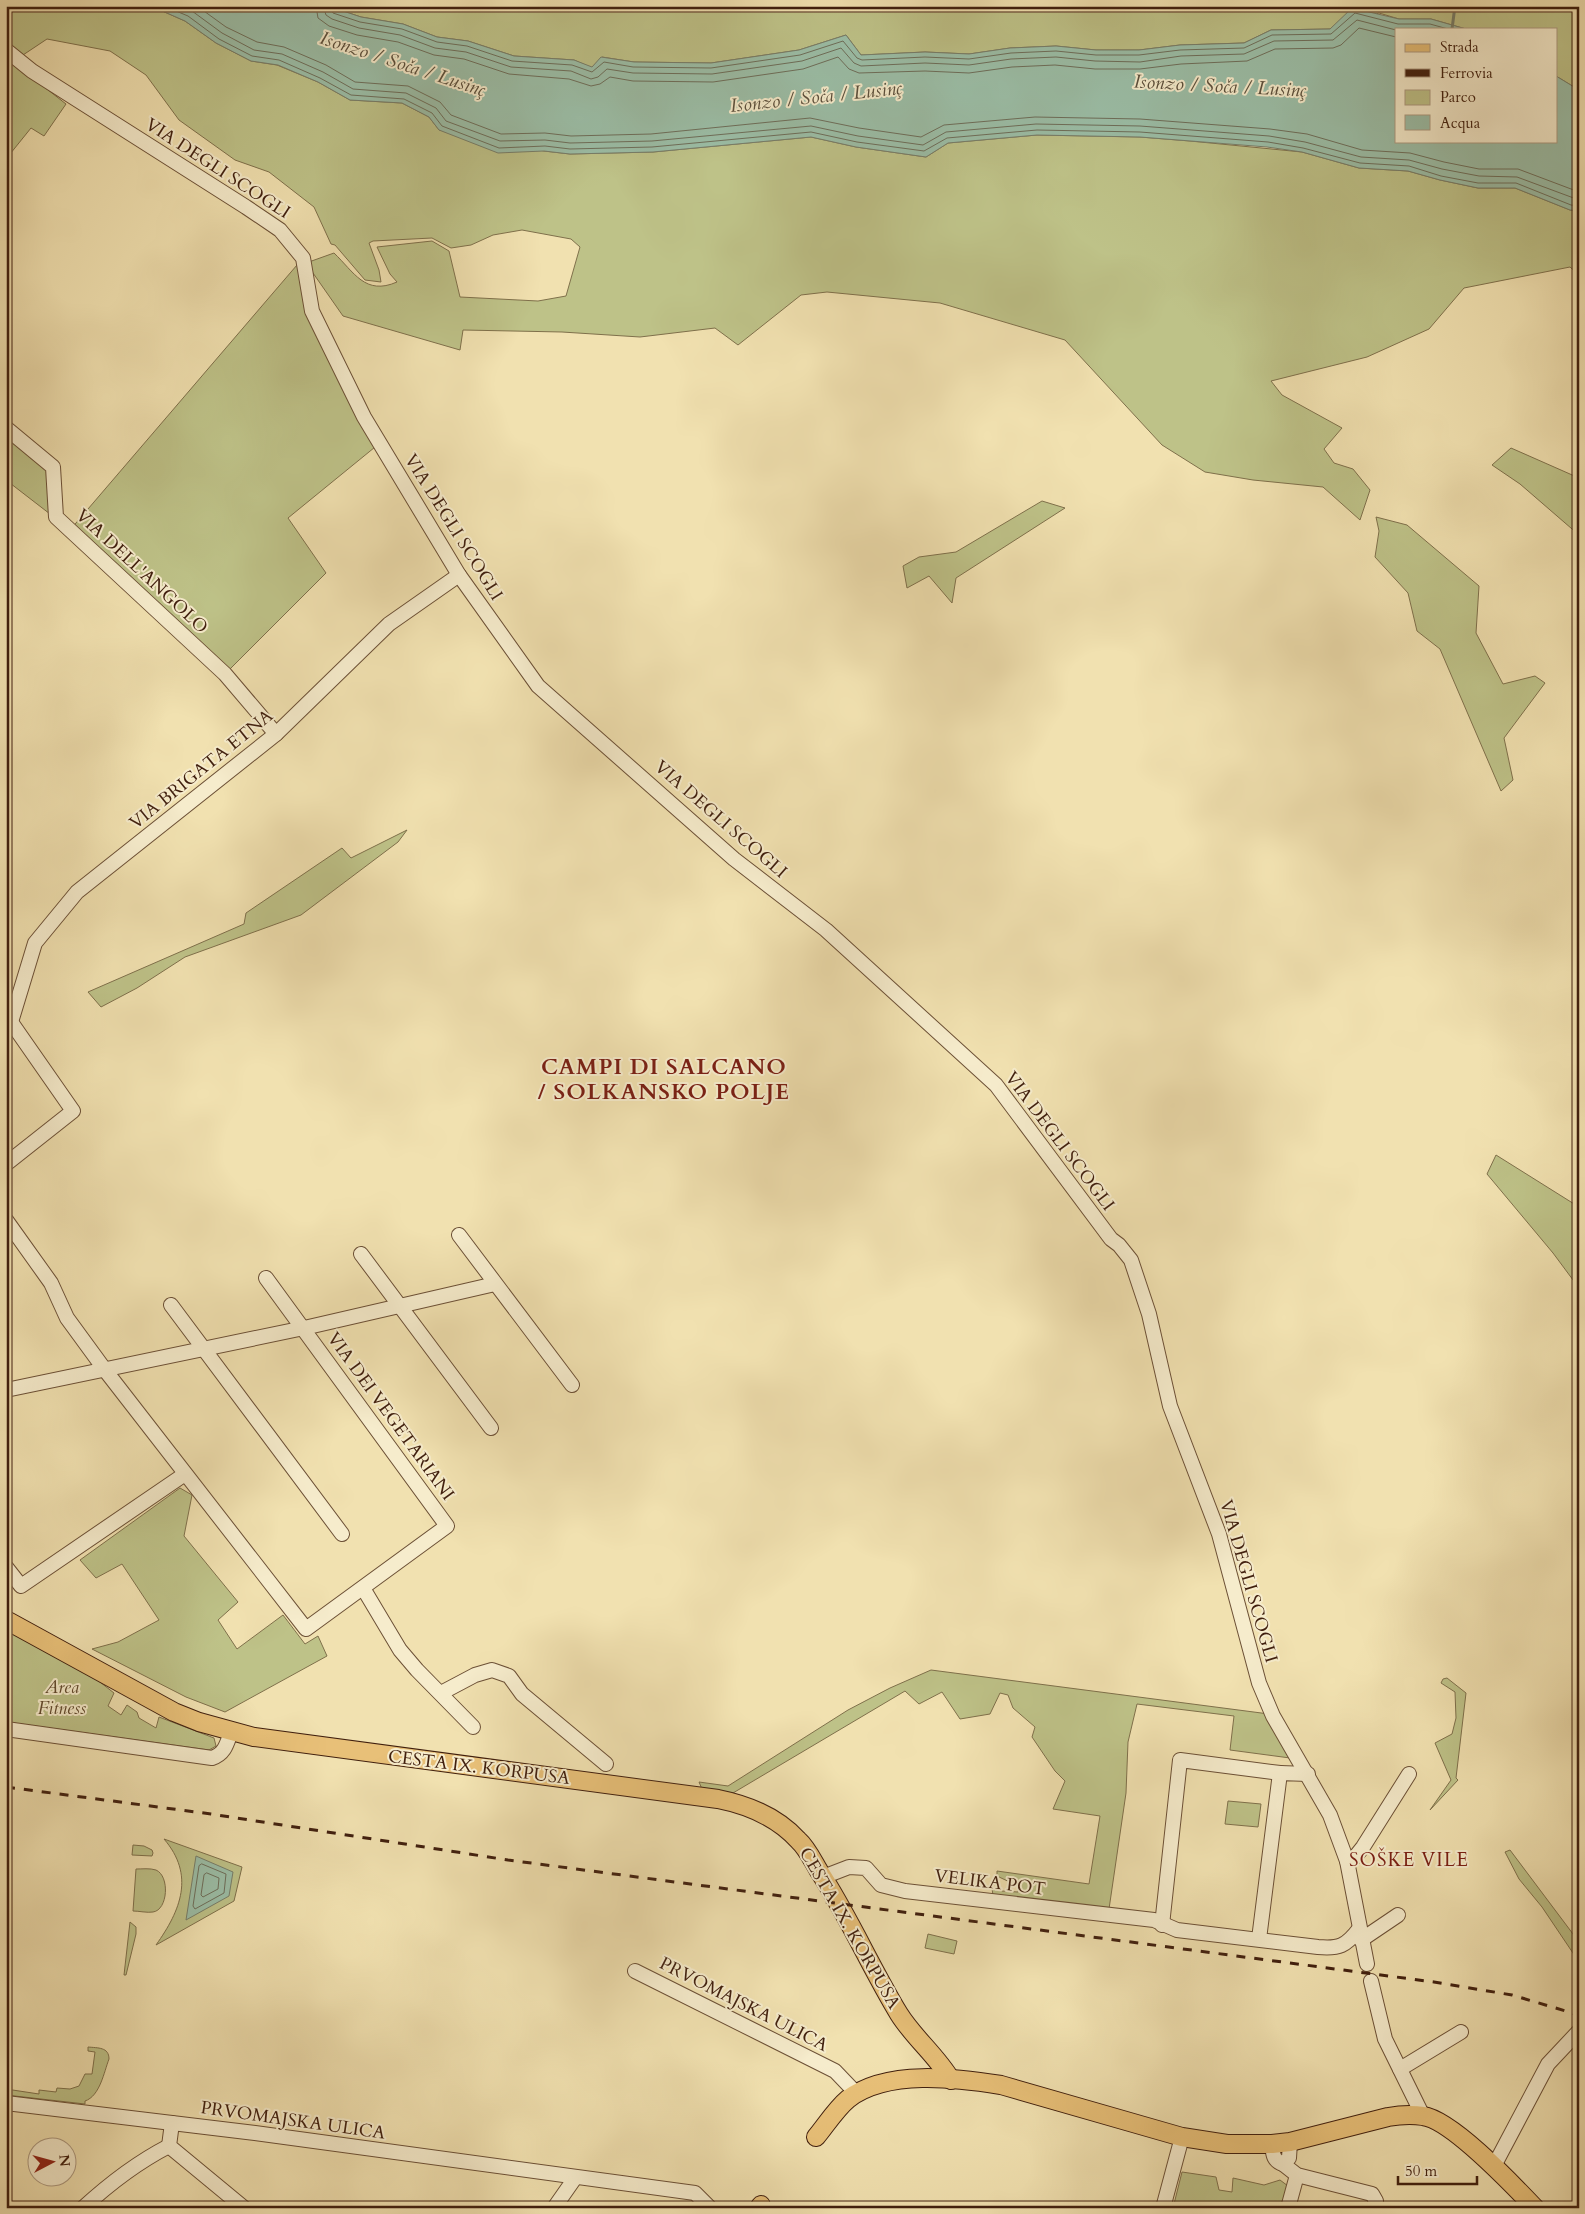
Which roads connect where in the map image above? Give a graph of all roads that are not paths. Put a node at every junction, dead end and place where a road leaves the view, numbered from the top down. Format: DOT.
graph roads {
  1 [pos="6,50"];
  2 [pos="6,428"];
  3 [pos="459,575"];
  4 [pos="276,734"];
  5 [pos="8,1023"];
  6 [pos="6,1164"];
  7 [pos="6,1220"];
  8 [pos="460,1235"];
  9 [pos="361,1254"];
  10 [pos="266,1278"];
  11 [pos="495,1284"];
  12 [pos="171,1304"];
  13 [pos="399,1307"];
  14 [pos="304,1328"];
  15 [pos="205,1349"];
  16 [pos="105,1370"];
  17 [pos="572,1385"];
  18 [pos="6,1390"];
  19 [pos="490,1428"];
  20 [pos="185,1474"];
  21 [pos="342,1534"];
  22 [pos="6,1568"];
  23 [pos="363,1588"];
  24 [pos="6,1620"];
  25 [pos="441,1693"];
  26 [pos="473,1727"];
  27 [pos="6,1729"];
  28 [pos="231,1732"];
  29 [pos="606,1764"];
  30 [pos="1280,1773"];
  31 [pos="1308,1774"];
  32 [pos="1409,1774"];
  33 [pos="1347,1861"];
  34 [pos="823,1877"];
  35 [pos="1398,1915"];
  36 [pos="1162,1925"];
  37 [pos="1360,1935"];
  38 [pos="1260,1939"];
  39 [pos="1367,1964"];
  40 [pos="635,1971"];
  41 [pos="1371,1981"];
  42 [pos="1579,2031"];
  43 [pos="1461,2032"];
  44 [pos="1400,2068"];
  45 [pos="951,2080"];
  46 [pos="857,2094"];
  47 [pos="6,2103"];
  48 [pos="1424,2116"];
  49 [pos="172,2123"];
  50 [pos="816,2137"];
  51 [pos="1182,2137"];
  52 [pos="1290,2142"];
  53 [pos="1272,2144"];
  54 [pos="169,2146"];
  55 [pos="1283,2164"];
  56 [pos="1494,2166"];
  57 [pos="1297,2175"];
  58 [pos="575,2178"];
  59 [pos="83,2208"];
  60 [pos="244,2208"];
  61 [pos="554,2208"];
  62 [pos="710,2208"];
  63 [pos="1163,2208"];
  64 [pos="1288,2208"];
  65 [pos="1376,2208"];
  66 [pos="1535,2208"];
  1 -- 3 [label="street, VIA DEGLI SCOGLI"];
  2 -- 4 [label="street, VIA DELL'ANGOLO"];
  3 -- 4 [label="street, VIA BRIGATA ETNA"];
  3 -- 31 [label="street, VIA DEGLI SCOGLI"];
  4 -- 5 [label="street, VIA BRIGATA ETNA"];
  5 -- 6 [label="street, VIA BRIGATA ETNA"];
  7 -- 16 [label="street"];
  8 -- 11 [label="street"];
  9 -- 13 [label="street"];
  10 -- 14 [label="street, VIA DEI VEGETARIANI"];
  11 -- 13 [label="street"];
  11 -- 17 [label="street"];
  12 -- 15 [label="street"];
  13 -- 14 [label="street"];
  13 -- 19 [label="street"];
  14 -- 15 [label="street"];
  14 -- 23 [label="street, VIA DEI VEGETARIANI"];
  15 -- 16 [label="street"];
  15 -- 21 [label="street"];
  16 -- 18 [label="street"];
  16 -- 20 [label="street"];
  20 -- 22 [label="street"];
  20 -- 23 [label="street"];
  23 -- 25 [label="street"];
  24 -- 28 [label="main road, CESTA IX. KORPUSA"];
  25 -- 26 [label="street"];
  25 -- 29 [label="street"];
  27 -- 28 [label="street"];
  28 -- 34 [label="main road, CESTA IX. KORPUSA"];
  30 -- 31 [label="street"];
  30 -- 36 [label="street"];
  30 -- 38 [label="street"];
  31 -- 33 [label="street"];
  32 -- 33 [label="street"];
  33 -- 37 [label="street"];
  34 -- 36 [label="street, VELIKA POT"];
  34 -- 45 [label="main road, CESTA IX. KORPUSA"];
  35 -- 37 [label="street, VELIKA POT"];
  36 -- 38 [label="street, VELIKA POT"];
  37 -- 38 [label="street, VELIKA POT"];
  37 -- 39 [label="street"];
  40 -- 46 [label="street, PRVOMAJSKA ULICA"];
  41 -- 44 [label="street"];
  42 -- 56 [label="street"];
  43 -- 44 [label="street"];
  44 -- 48 [label="street"];
  45 -- 46 [label="main road"];
  45 -- 51 [label="main road"];
  46 -- 50 [label="main road"];
  47 -- 49 [label="street, PRVOMAJSKA ULICA"];
  48 -- 52 [label="main road"];
  48 -- 56 [label="main road"];
  49 -- 54 [label="street"];
  49 -- 58 [label="street, PRVOMAJSKA ULICA"];
  51 -- 53 [label="main road"];
  51 -- 63 [label="street"];
  52 -- 53 [label="main road"];
  52 -- 55 [label="street"];
  53 -- 55 [label="street"];
  54 -- 59 [label="street"];
  54 -- 60 [label="street"];
  55 -- 57 [label="street"];
  56 -- 66 [label="main road"];
  57 -- 64 [label="street"];
  57 -- 65 [label="street"];
  58 -- 61 [label="street"];
  58 -- 62 [label="street, PRVOMAJSKA ULICA"];
}
